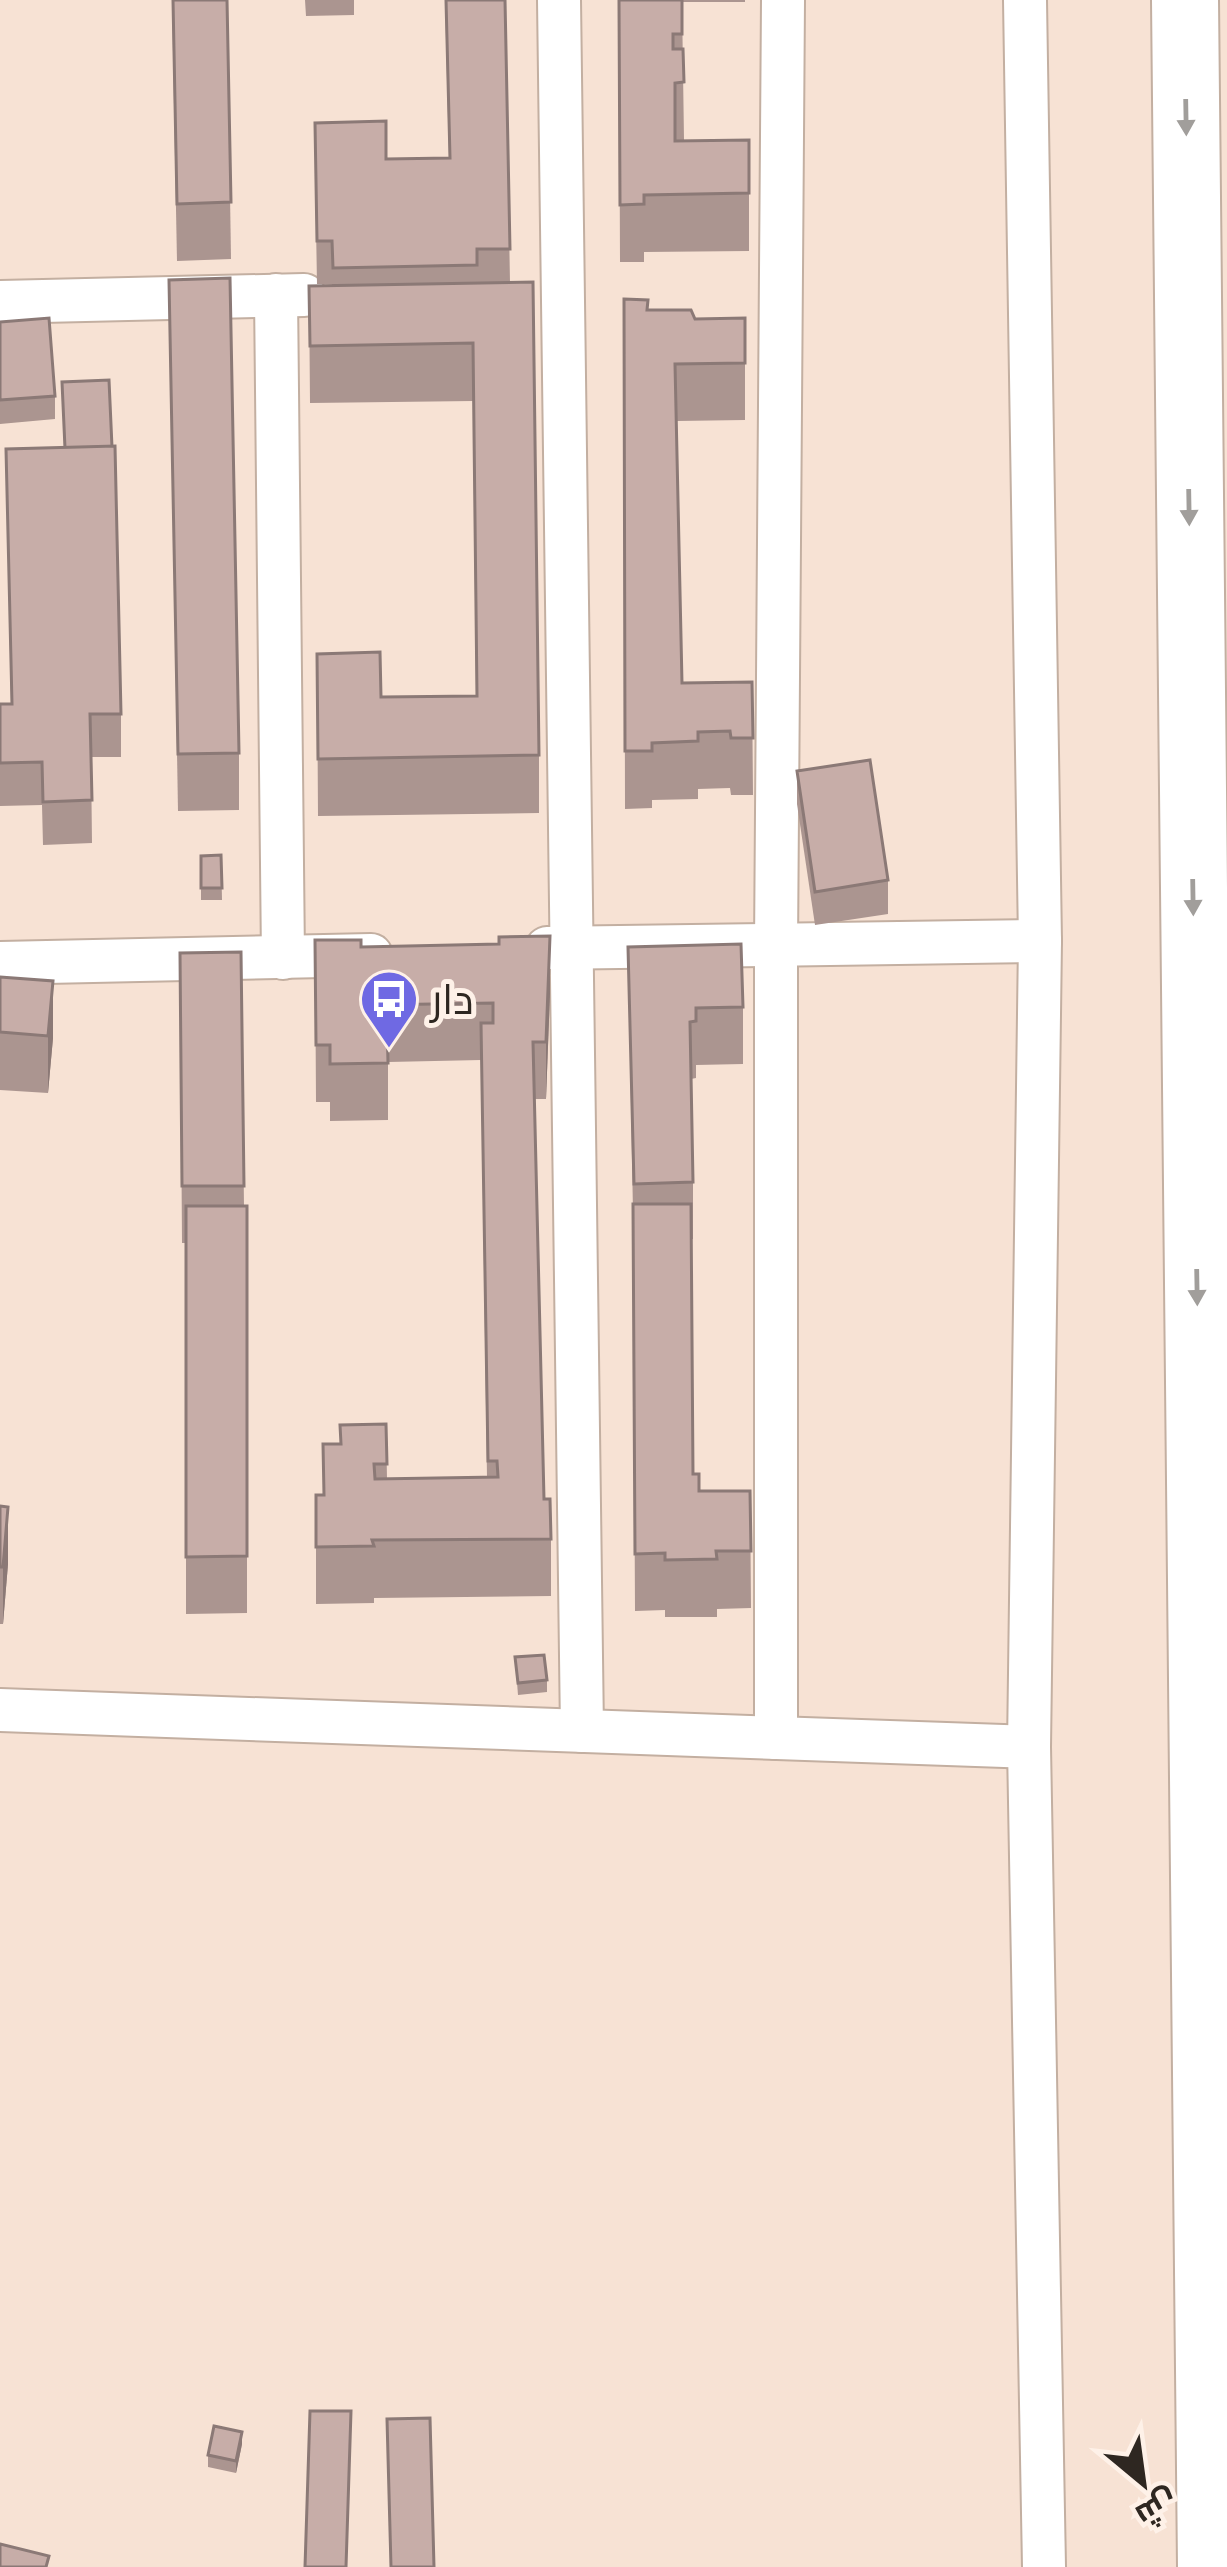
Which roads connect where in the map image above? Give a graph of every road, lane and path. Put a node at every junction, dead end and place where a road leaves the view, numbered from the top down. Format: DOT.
graph roads {
  1 [pos="559,0"];
  2 [pos="783,0"];
  3 [pos="1025,0"];
  4 [pos="1185,0"];
  5 [pos="276,295"];
  6 [pos="347,296"];
  7 [pos="515,299"];
  8 [pos="563,300"];
  9 [pos="0,302"];
  10 [pos="1040,941"];
  11 [pos="571,946"];
  12 [pos="776,947"];
  13 [pos="505,949"];
  14 [pos="416,953"];
  15 [pos="283,958"];
  16 [pos="0,963"];
  17 [pos="0,1710"];
  18 [pos="582,1731"];
  19 [pos="776,1738"];
  20 [pos="1029,1747"];
  21 [pos="1045,2567"];
  22 [pos="1210,2567"];
  1 -- 8 [label="street"];
  2 -- 12 [label="street"];
  3 -- 10 [label="street"];
  4 -- 22 [label="highway, one-way"];
  5 -- 6 [label="street"];
  5 -- 9 [label="street"];
  5 -- 15 [label="street"];
  7 -- 8 [label="street"];
  8 -- 11 [label="street"];
  10 -- 12 [label="street"];
  10 -- 20 [label="street"];
  11 -- 12 [label="street"];
  11 -- 13 [label="street"];
  11 -- 18 [label="street"];
  12 -- 19 [label="street"];
  14 -- 15 [label="street"];
  15 -- 16 [label="street"];
  17 -- 18 [label="street"];
  18 -- 19 [label="street"];
  19 -- 20 [label="street"];
  20 -- 21 [label="street"];
}
